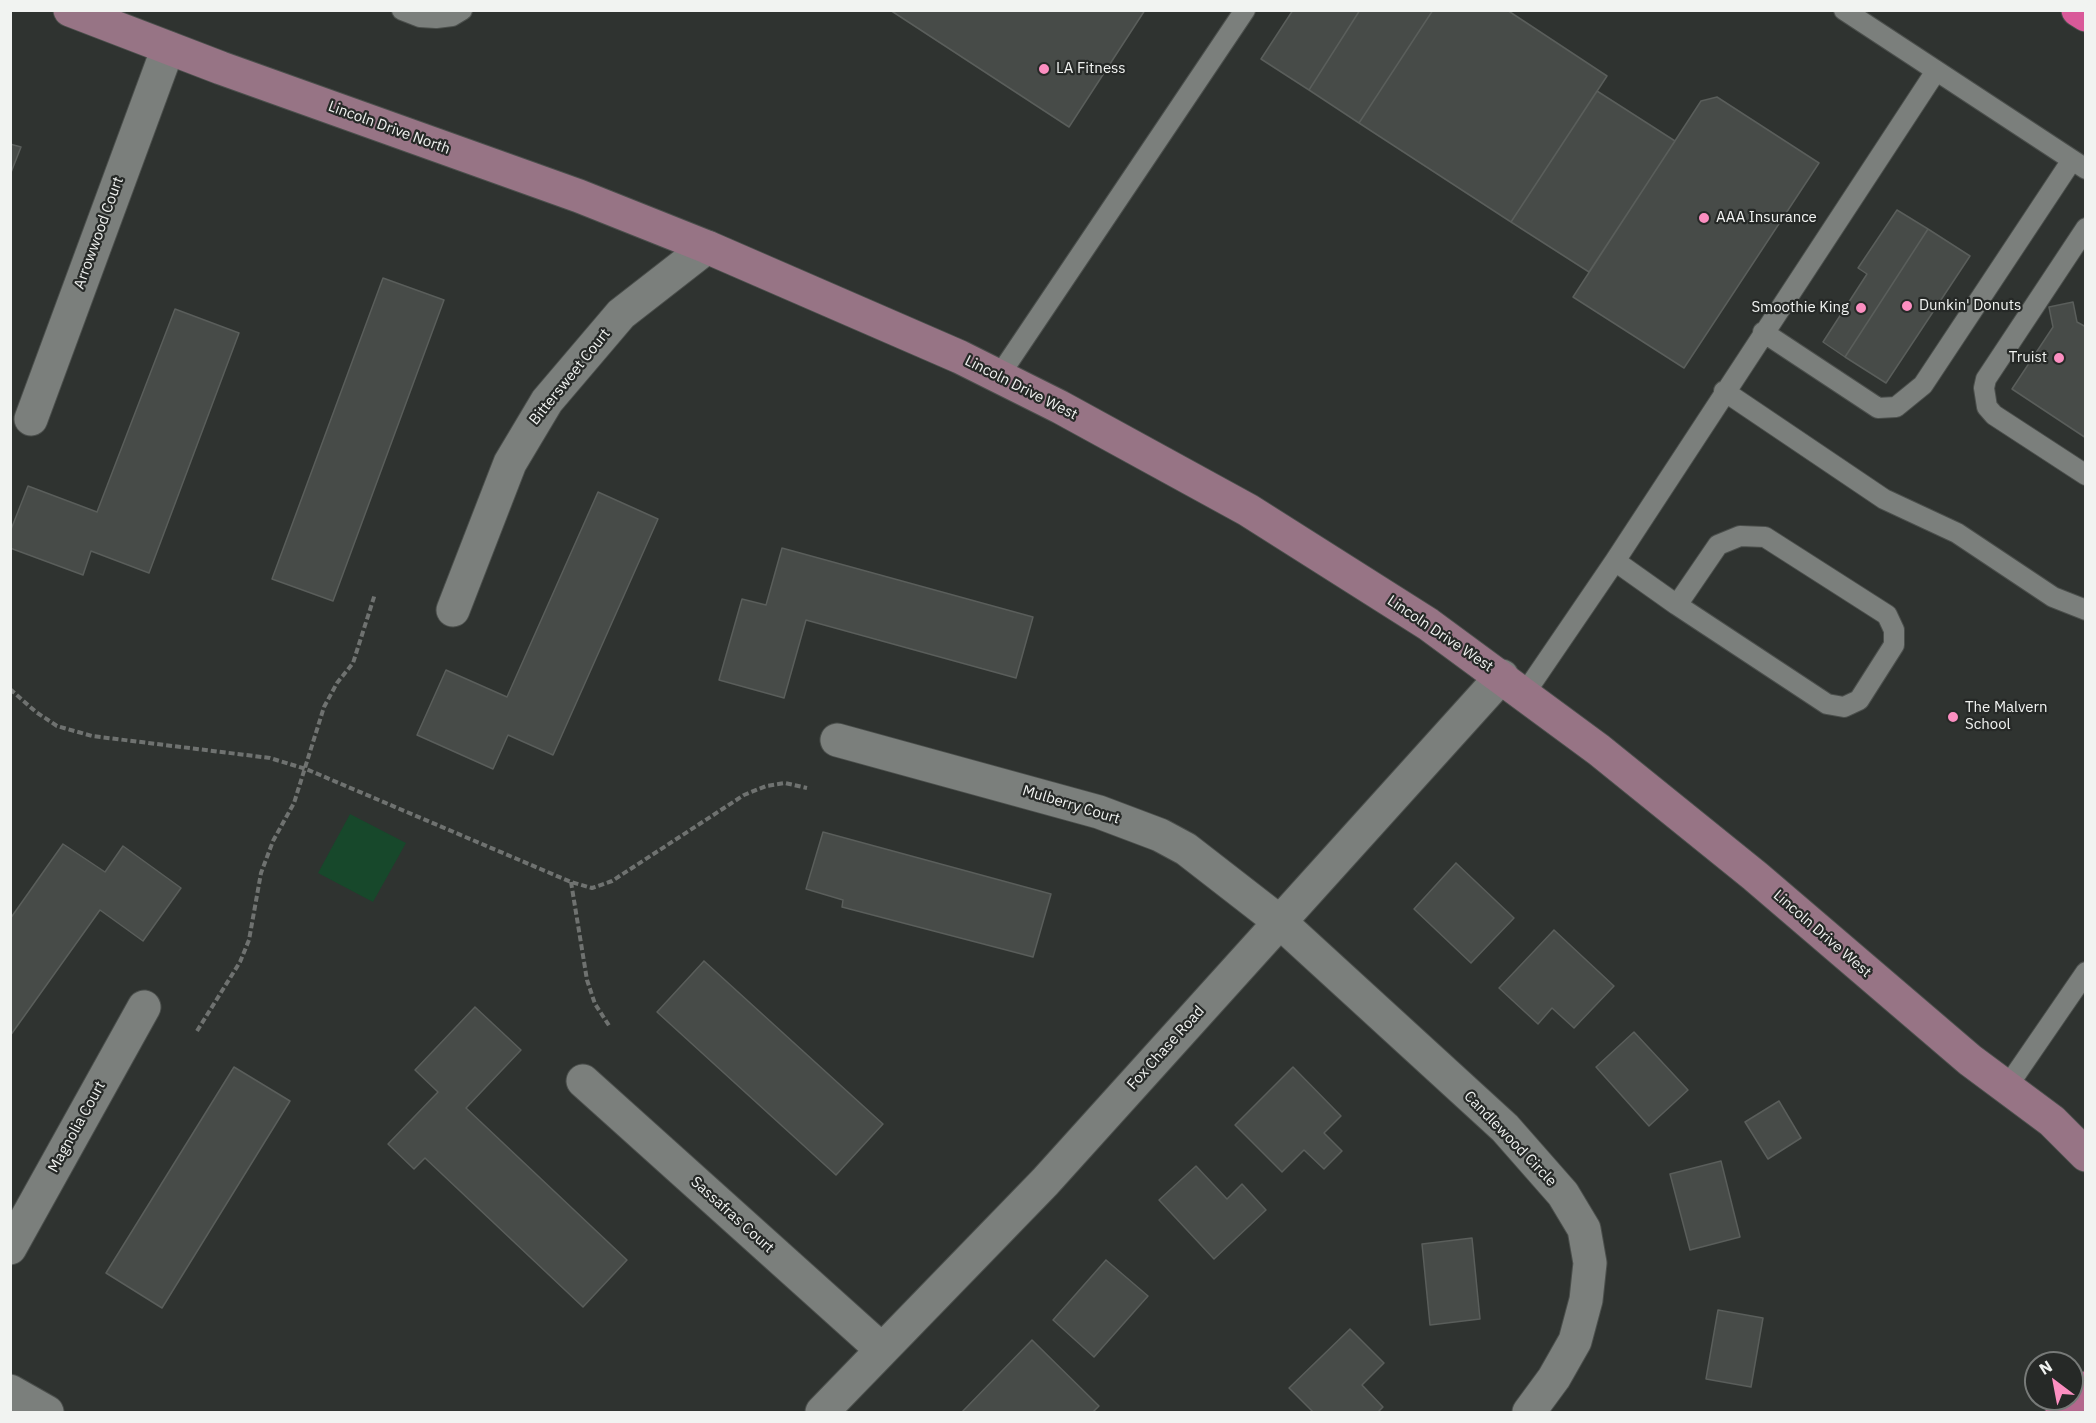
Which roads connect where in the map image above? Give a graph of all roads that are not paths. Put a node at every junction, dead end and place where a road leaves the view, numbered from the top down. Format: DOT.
graph roads {
  1 [pos="70,10"];
  2 [pos="402,10"];
  3 [pos="462,10"];
  4 [pos="1245,10"];
  5 [pos="1844,10"];
  6 [pos="2078,10"];
  7 [pos="2085,15"];
  8 [pos="168,48"];
  9 [pos="1936,71"];
  10 [pos="2079,164"];
  11 [pos="2085,228"];
  12 [pos="707,247"];
  13 [pos="1763,332"];
  14 [pos="999,376"];
  15 [pos="1724,391"];
  16 [pos="32,419"];
  17 [pos="2085,475"];
  18 [pos="1615,561"];
  19 [pos="1677,605"];
  20 [pos="453,610"];
  21 [pos="2085,610"];
  22 [pos="1513,685"];
  23 [pos="837,740"];
  24 [pos="1281,922"];
  25 [pos="2085,972"];
  26 [pos="144,1007"];
  27 [pos="583,1082"];
  28 [pos="2007,1088"];
  29 [pos="2085,1155"];
  30 [pos="10,1248"];
  31 [pos="881,1349"];
  32 [pos="2085,1389"];
  33 [pos="10,1391"];
  34 [pos="47,1413"];
  35 [pos="822,1413"];
  36 [pos="1529,1413"];
  37 [pos="2062,1413"];
  1 -- 8 [label="street, Lincoln Drive North"];
  2 -- 3 [label="lane"];
  4 -- 14 [label="lane"];
  5 -- 9 [label="lane"];
  6 -- 7 [label="highway"];
  8 -- 12 [label="street, Lincoln Drive North"];
  8 -- 16 [label="street, Arrowwood Court"];
  9 -- 10 [label="lane"];
  9 -- 13 [label="lane"];
  10 -- 13 [label="lane"];
  11 -- 17 [label="lane"];
  12 -- 14 [label="street, Lincoln Drive West"];
  12 -- 20 [label="street, Bittersweet Court"];
  13 -- 15 [label="lane"];
  14 -- 22 [label="street, Lincoln Drive West"];
  15 -- 18 [label="lane"];
  15 -- 21 [label="lane"];
  18 -- 19 [label="lane"];
  18 -- 22 [label="lane"];
  19 -- 19 [label="lane"];
  22 -- 24 [label="street, Fox Chase Road"];
  22 -- 28 [label="street, Lincoln Drive West"];
  23 -- 24 [label="street, Mulberry Court"];
  24 -- 31 [label="street, Fox Chase Road"];
  24 -- 36 [label="street, Candlewood Circle"];
  25 -- 28 [label="lane"];
  26 -- 30 [label="street, Magnolia Court"];
  27 -- 31 [label="street, Sassafras Court"];
  28 -- 29 [label="street, Lincoln Drive West"];
  31 -- 35 [label="street, Fox Chase Road"];
  32 -- 37 [label="main road"];
  33 -- 34 [label="street"];
}
